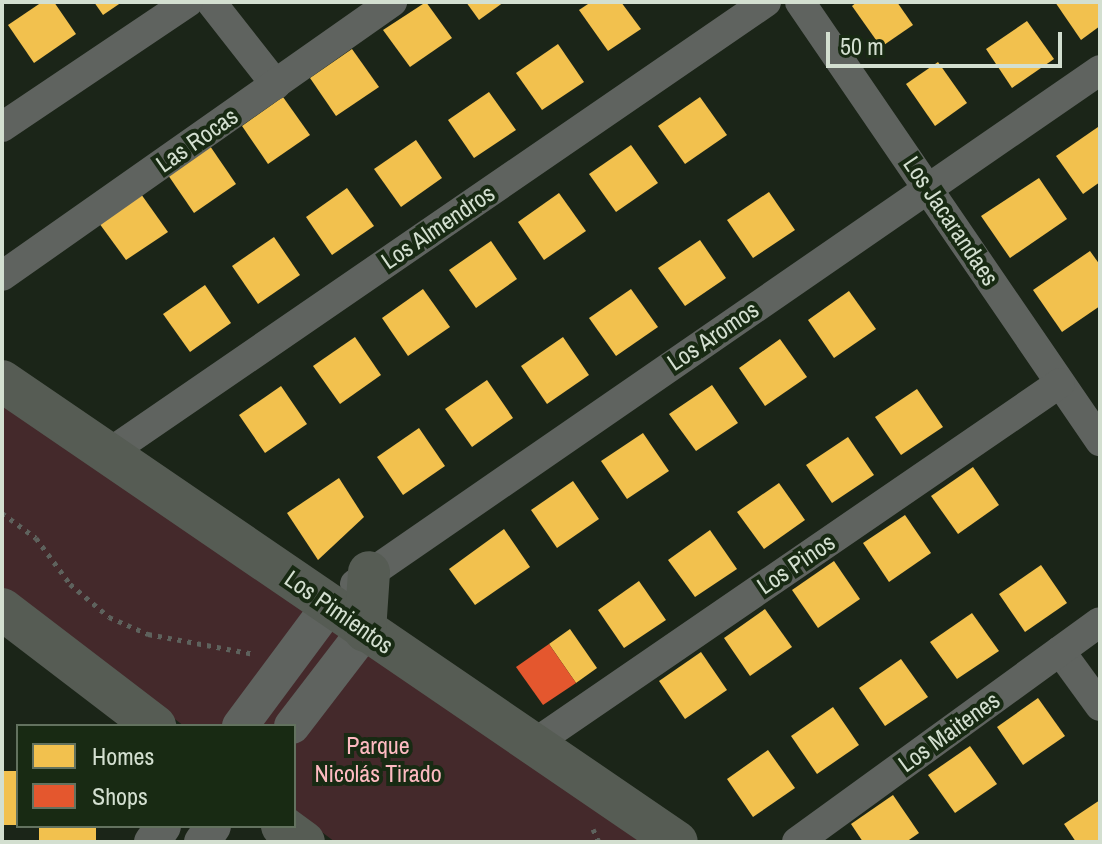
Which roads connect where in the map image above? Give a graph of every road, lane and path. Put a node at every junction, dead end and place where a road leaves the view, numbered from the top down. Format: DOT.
graph roads {
  1 [pos="188,2"];
  2 [pos="211,2"];
  3 [pos="392,2"];
  4 [pos="766,2"];
  5 [pos="800,2"];
  6 [pos="1100,70"];
  7 [pos="276,85"];
  8 [pos="2,127"];
  9 [pos="929,189"];
  10 [pos="2,276"];
  11 [pos="2,381"];
  12 [pos="1060,383"];
  13 [pos="1096,428"];
  14 [pos="109,453"];
  15 [pos="2,513"];
  16 [pos="369,572"];
  17 [pos="329,606"];
  18 [pos="2,609"];
  19 [pos="1100,622"];
  20 [pos="365,631"];
  21 [pos="1060,651"];
  22 [pos="291,657"];
  23 [pos="1100,706"];
  24 [pos="152,724"];
  25 [pos="241,724"];
  26 [pos="294,724"];
  27 [pos="532,745"];
  28 [pos="285,828"];
  29 [pos="304,842"];
  30 [pos="677,842"];
  31 [pos="797,842"];
  1 -- 8 [label="street"];
  2 -- 7 [label="street"];
  3 -- 7 [label="street, Las Rocas"];
  4 -- 14 [label="street, Los Almendros"];
  5 -- 9 [label="street, Los Jacarandaes"];
  6 -- 9 [label="street, Los Aromos"];
  7 -- 10 [label="street, Las Rocas"];
  9 -- 12 [label="street, Los Jacarandaes"];
  9 -- 16 [label="street, Los Aromos"];
  11 -- 14 [label="main road, Los Pimientos"];
  12 -- 13 [label="street, Los Jacarandaes"];
  12 -- 27 [label="street, Los Pinos"];
  14 -- 17 [label="main road, Los Pimientos"];
  15 -- 22 [label="path"];
  16 -- 17 [label="street, Los Aromos"];
  16 -- 20 [label="main road"];
  17 -- 20 [label="main road, Los Pimientos"];
  17 -- 22 [label="street"];
  18 -- 24 [label="main road"];
  19 -- 21 [label="street, Los Maitenes"];
  20 -- 26 [label="street"];
  20 -- 27 [label="main road, Los Pimientos"];
  21 -- 23 [label="street"];
  21 -- 31 [label="street, Los Maitenes"];
  22 -- 25 [label="street"];
  27 -- 30 [label="main road, Los Pimientos"];
  28 -- 29 [label="main road"];
}
